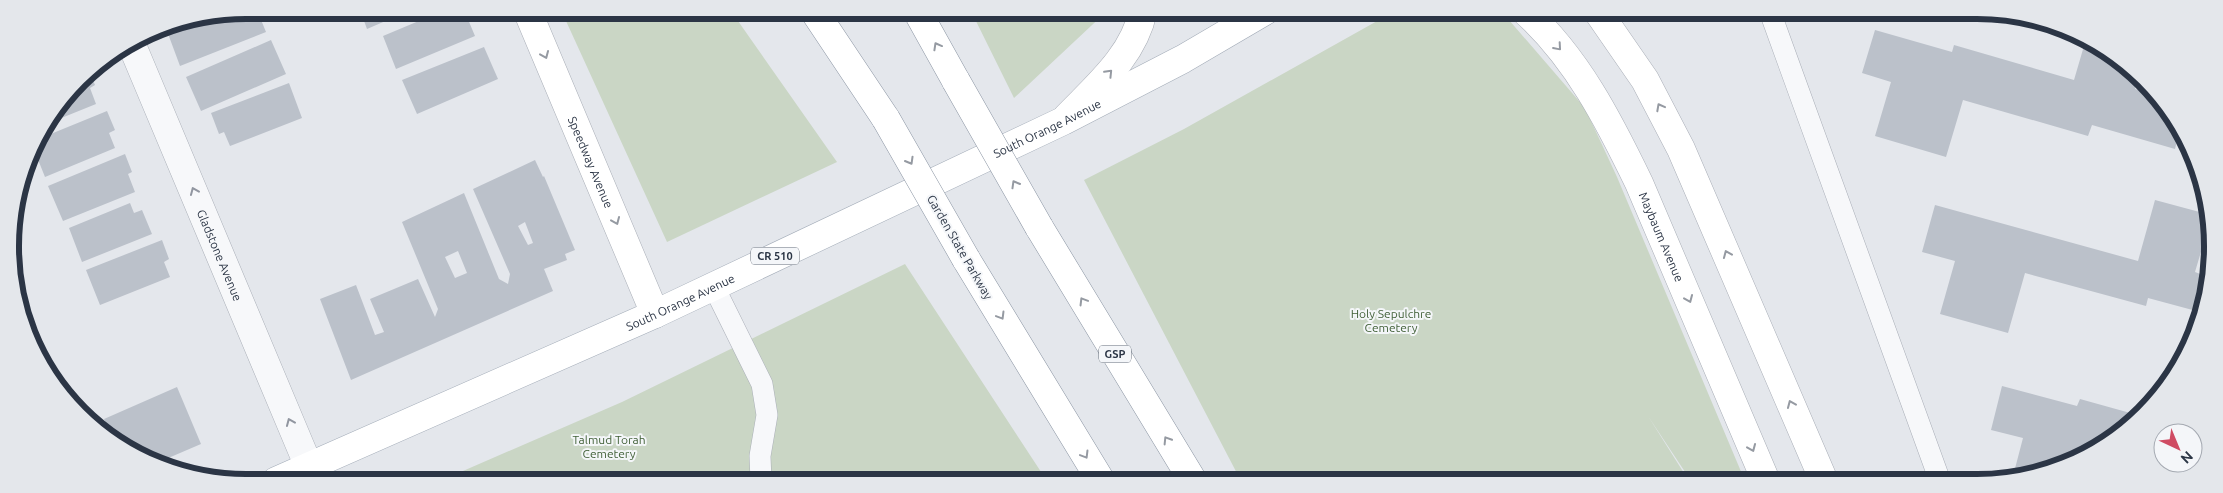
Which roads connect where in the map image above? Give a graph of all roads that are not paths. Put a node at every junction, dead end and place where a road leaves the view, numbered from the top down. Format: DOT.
graph roads {
  1 [pos="530,19"];
  2 [pos="819,19"];
  3 [pos="830,19"];
  4 [pos="921,19"];
  5 [pos="1140,19"];
  6 [pos="1252,19"];
  7 [pos="1532,19"];
  8 [pos="1603,19"];
  9 [pos="1773,19"];
  10 [pos="134,48"];
  11 [pos="886,119"];
  12 [pos="1063,121"];
  13 [pos="713,285"];
  14 [pos="655,314"];
  15 [pos="309,467"];
  16 [pos="292,474"];
  17 [pos="761,474"];
  18 [pos="1097,474"];
  19 [pos="1189,474"];
  20 [pos="1763,474"];
  21 [pos="1821,474"];
  22 [pos="1937,474"];
  1 -- 14 [label="main road, Speedway Avenue, one-way"];
  2 -- 11 [label="main road"];
  3 -- 11 [label="main road, Garden State Parkway"];
  19 -- 4 [label="main road, GSP, one-way, bridge"];
  12 -- 5 [label="main road, one-way"];
  6 -- 12 [label="main road, South Orange Avenue / CR 510"];
  7 -- 20 [label="main road, Maybaum Avenue, one-way"];
  21 -- 8 [label="main road, one-way"];
  9 -- 22 [label="lane"];
  15 -- 10 [label="street, Gladstone Avenue, one-way"];
  11 -- 18 [label="main road, Garden State Parkway, one-way, bridge"];
  12 -- 13 [label="main road, South Orange Avenue / CR 510"];
  13 -- 14 [label="main road, South Orange Avenue / CR 510"];
  13 -- 17 [label="lane"];
  14 -- 15 [label="main road, South Orange Avenue / CR 510"];
  15 -- 16 [label="main road, South Orange Avenue / CR 510"];
}
